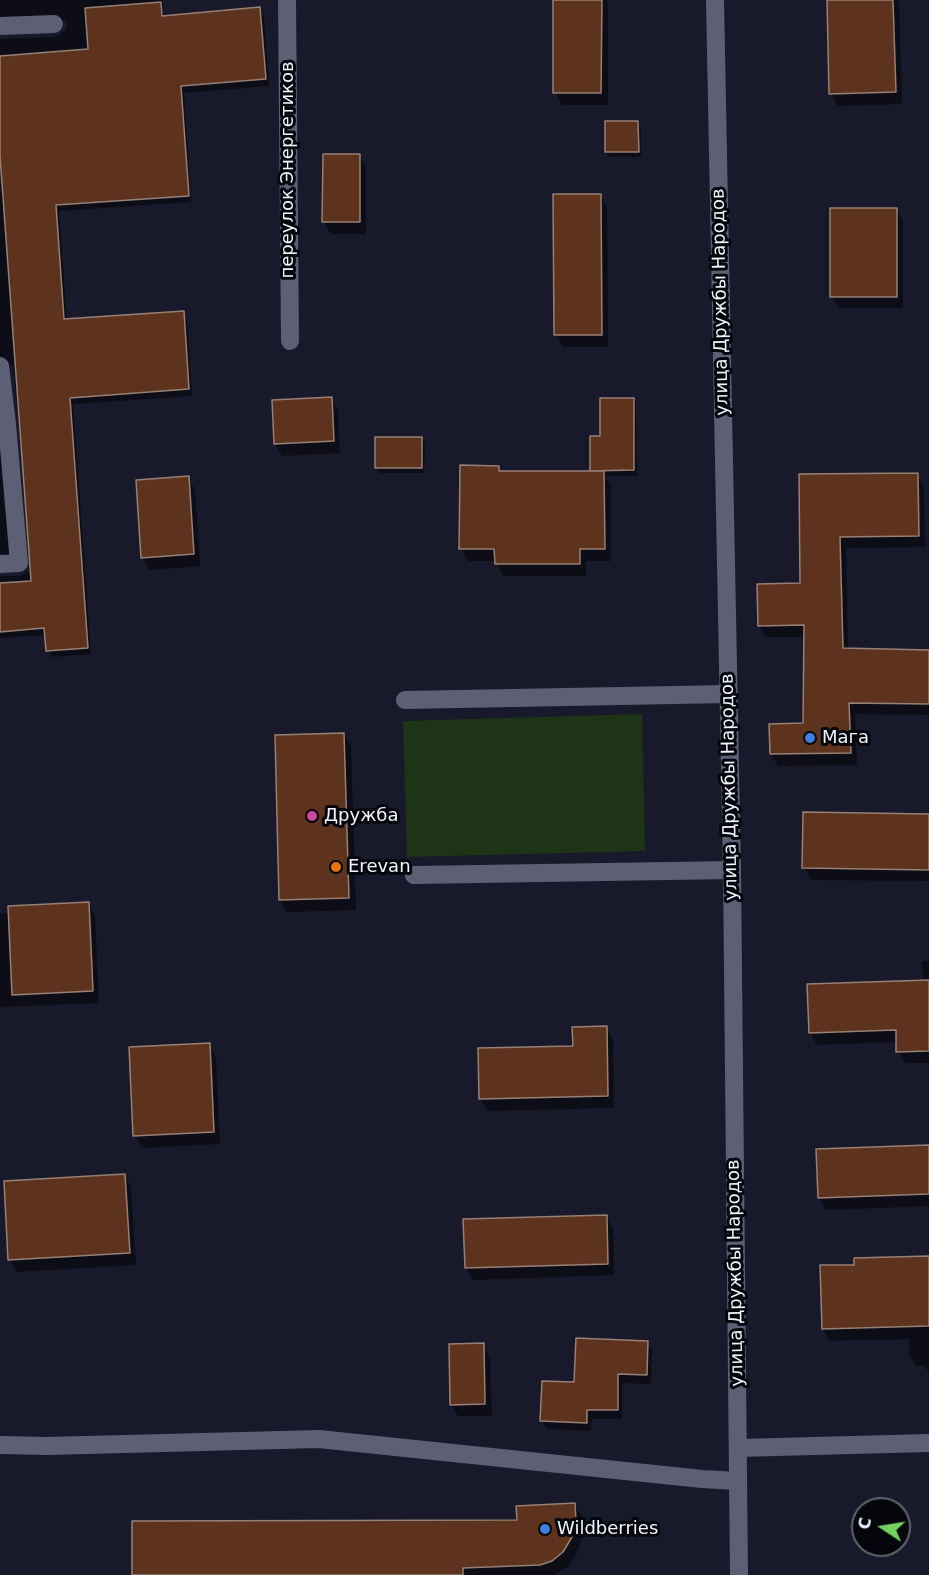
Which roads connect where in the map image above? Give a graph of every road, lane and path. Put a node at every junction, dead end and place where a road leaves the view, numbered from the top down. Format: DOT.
graph roads {
  1 [pos="287,0"];
  2 [pos="715,0"];
  3 [pos="54,24"];
  4 [pos="0,26"];
  5 [pos="290,341"];
  6 [pos="0,366"];
  7 [pos="4,424"];
  8 [pos="0,564"];
  9 [pos="728,694"];
  10 [pos="405,700"];
  11 [pos="732,870"];
  12 [pos="414,875"];
  13 [pos="929,1443"];
  14 [pos="0,1445"];
  15 [pos="738,1448"];
  16 [pos="738,1481"];
  17 [pos="739,1575"];
  1 -- 5 [label="street, переулок Энергетиков"];
  2 -- 9 [label="street, улица Дружбы Народов"];
  3 -- 4 [label="street"];
  6 -- 7 [label="street"];
  7 -- 8 [label="street"];
  9 -- 10 [label="street"];
  9 -- 11 [label="street, улица Дружбы Народов"];
  11 -- 12 [label="street"];
  11 -- 15 [label="street, улица Дружбы Народов"];
  13 -- 15 [label="street"];
  14 -- 16 [label="street"];
  15 -- 16 [label="street, улица Дружбы Народов"];
  16 -- 17 [label="street, улица Дружбы Народов"];
}
